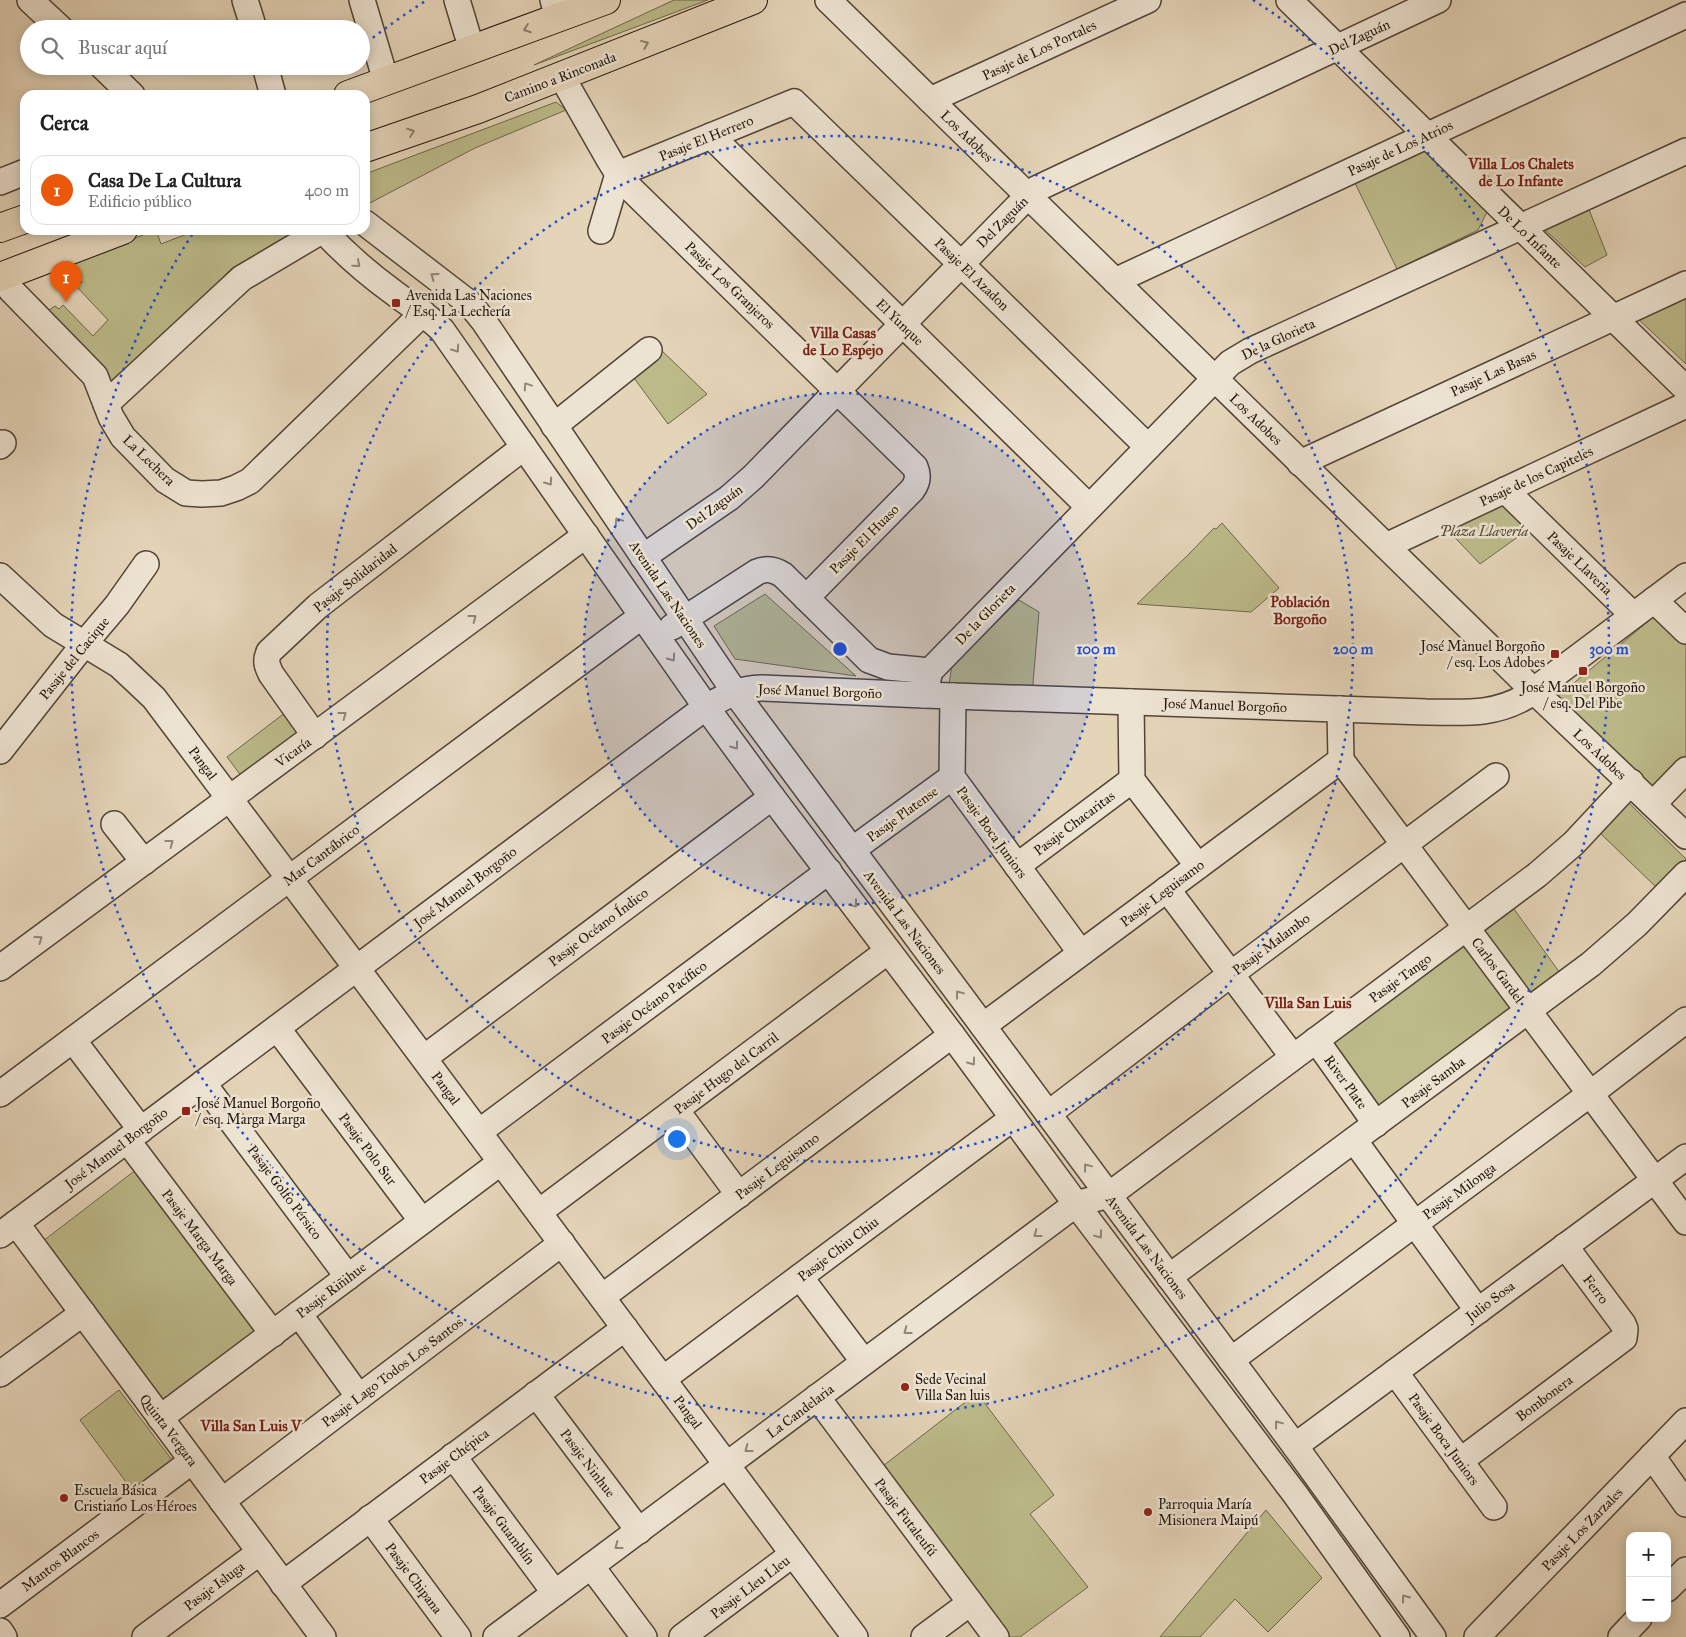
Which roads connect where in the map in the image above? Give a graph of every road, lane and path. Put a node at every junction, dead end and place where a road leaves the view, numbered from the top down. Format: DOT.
graph roads {
  1 [pos="30,0"];
  2 [pos="245,0"];
  3 [pos="362,0"];
  4 [pos="458,0"];
  5 [pos="606,0"];
  6 [pos="753,0"];
  7 [pos="828,0"];
  8 [pos="1148,0"];
  9 [pos="1289,0"];
  10 [pos="1438,0"];
  11 [pos="556,9"];
  12 [pos="1686,15"];
  13 [pos="51,20"];
  14 [pos="251,20"];
  15 [pos="368,20"];
  16 [pos="370,27"];
  17 [pos="1337,48"];
  18 [pos="472,50"];
  19 [pos="111,75"];
  20 [pos="268,75"];
  21 [pos="562,77"];
  22 [pos="386,81"];
  23 [pos="127,90"];
  24 [pos="272,90"];
  25 [pos="362,90"];
  26 [pos="930,100"];
  27 [pos="794,102"];
  28 [pos="711,136"];
  29 [pos="1427,136"];
  30 [pos="370,146"];
  31 [pos="1686,151"];
  32 [pos="20,174"];
  33 [pos="618,174"];
  34 [pos="0,182"];
  35 [pos="1028,196"];
  36 [pos="20,220"];
  37 [pos="370,227"];
  38 [pos="0,228"];
  39 [pos="1521,228"];
  40 [pos="600,231"];
  41 [pos="110,235"];
  42 [pos="315,235"];
  43 [pos="328,235"];
  44 [pos="961,264"];
  45 [pos="1,277"];
  46 [pos="1115,281"];
  47 [pos="1686,284"];
  48 [pos="423,313"];
  49 [pos="1613,318"];
  50 [pos="902,324"];
  51 [pos="649,350"];
  52 [pos="1214,379"];
  53 [pos="1686,389"];
  54 [pos="837,390"];
  55 [pos="106,404"];
  56 [pos="1686,405"];
  57 [pos="554,426"];
  58 [pos="524,447"];
  59 [pos="1148,447"];
  60 [pos="1300,462"];
  61 [pos="918,477"];
  62 [pos="1506,490"];
  63 [pos="1089,507"];
  64 [pos="586,534"];
  65 [pos="1386,546"];
  66 [pos="643,557"];
  67 [pos="146,564"];
  68 [pos="0,576"];
  69 [pos="1686,576"];
  70 [pos="806,598"];
  71 [pos="1654,600"];
  72 [pos="1633,615"];
  73 [pos="642,616"];
  74 [pos="685,619"];
  75 [pos="1686,631"];
  76 [pos="657,636"];
  77 [pos="84,644"];
  78 [pos="930,671"];
  79 [pos="734,691"];
  80 [pos="1534,691"];
  81 [pos="924,695"];
  82 [pos="953,696"];
  83 [pos="1131,702"];
  84 [pos="706,707"];
  85 [pos="1340,709"];
  86 [pos="315,736"];
  87 [pos="0,751"];
  88 [pos="1341,760"];
  89 [pos="1686,770"];
  90 [pos="1496,776"];
  91 [pos="952,777"];
  92 [pos="1132,780"];
  93 [pos="1631,782"];
  94 [pos="772,797"];
  95 [pos="230,798"];
  96 [pos="1653,804"];
  97 [pos="114,824"];
  98 [pos="1686,836"];
  99 [pos="1404,845"];
  100 [pos="852,850"];
  101 [pos="144,862"];
  102 [pos="1017,866"];
  103 [pos="1198,866"];
  104 [pos="829,871"];
  105 [pos="1686,874"];
  106 [pos="290,878"];
  107 [pos="1167,889"];
  108 [pos="1467,929"];
  109 [pos="888,951"];
  110 [pos="1081,953"];
  111 [pos="0,968"];
  112 [pos="357,968"];
  113 [pos="1231,974"];
  114 [pos="1528,1010"];
  115 [pos="1686,1020"];
  116 [pos="983,1026"];
  117 [pos="277,1028"];
  118 [pos="952,1034"];
  119 [pos="73,1040"];
  120 [pos="1316,1040"];
  121 [pos="1293,1057"];
  122 [pos="424,1058"];
  123 [pos="203,1083"];
  124 [pos="0,1094"];
  125 [pos="1590,1094"];
  126 [pos="676,1110"];
  127 [pos="1048,1114"];
  128 [pos="1013,1118"];
  129 [pos="1376,1124"];
  130 [pos="479,1132"];
  131 [pos="134,1135"];
  132 [pos="1354,1140"];
  133 [pos="1686,1156"];
  134 [pos="501,1162"];
  135 [pos="1654,1179"];
  136 [pos="739,1195"];
  137 [pos="1109,1195"];
  138 [pos="1076,1204"];
  139 [pos="539,1212"];
  140 [pos="422,1222"];
  141 [pos="1686,1222"];
  142 [pos="1414,1224"];
  143 [pos="8,1229"];
  144 [pos="562,1244"];
  145 [pos="1565,1246"];
  146 [pos="348,1277"];
  147 [pos="800,1277"];
  148 [pos="1170,1277"];
  149 [pos="602,1297"];
  150 [pos="1478,1310"];
  151 [pos="83,1313"];
  152 [pos="299,1314"];
  153 [pos="625,1328"];
  154 [pos="1626,1333"];
  155 [pos="273,1334"];
  156 [pos="1231,1360"];
  157 [pos="864,1362"];
  158 [pos="1395,1372"];
  159 [pos="0,1374"];
  160 [pos="663,1379"];
  161 [pos="536,1394"];
  162 [pos="359,1397"];
  163 [pos="817,1397"];
  164 [pos="160,1418"];
  165 [pos="1686,1421"];
  166 [pos="1295,1446"];
  167 [pos="453,1456"];
  168 [pos="1652,1456"];
  169 [pos="192,1461"];
  170 [pos="1460,1461"];
  171 [pos="727,1465"];
  172 [pos="222,1501"];
  173 [pos="1686,1504"];
  174 [pos="1494,1507"];
  175 [pos="370,1518"];
  176 [pos="639,1531"];
  177 [pos="260,1552"];
  178 [pos="794,1554"];
  179 [pos="591,1566"];
  180 [pos="1686,1570"];
  181 [pos="283,1584"];
  182 [pos="1671,1585"];
  183 [pos="555,1593"];
  184 [pos="970,1603"];
  185 [pos="0,1604"];
  186 [pos="1635,1622"];
  187 [pos="0,1631"];
  188 [pos="1387,1634"];
  189 [pos="320,1636"];
  190 [pos="4,1637"];
  191 [pos="145,1637"];
  192 [pos="458,1637"];
  193 [pos="496,1637"];
  194 [pos="644,1637"];
  195 [pos="682,1637"];
  196 [pos="855,1637"];
  197 [pos="924,1637"];
  198 [pos="996,1637"];
  199 [pos="1433,1637"];
  200 [pos="1477,1637"];
  201 [pos="1621,1637"];
  1 -- 13 [label="street"];
  2 -- 14 [label="street"];
  3 -- 15 [label="street"];
  4 -- 18 [label="street"];
  5 -- 11 [label="main road"];
  21 -- 6 [label="main road, Camino a Rinconada, one-way"];
  7 -- 26 [label="street, Los Adobes"];
  8 -- 26 [label="street, Pasaje de Los Portales"];
  9 -- 17 [label="street, De Lo Infante"];
  10 -- 17 [label="street, Del Zaguán"];
  11 -- 18 [label="main road, one-way"];
  12 -- 29 [label="street, Pasaje de Los Atrios"];
  16 -- 22 [label="street"];
  17 -- 29 [label="street, De Lo Infante"];
  17 -- 35 [label="street, Del Zaguán"];
  18 -- 22 [label="main road"];
  19 -- 23 [label="street"];
  20 -- 24 [label="street"];
  30 -- 21 [label="main road, Camino a Rinconada, one-way"];
  21 -- 33 [label="street, Pasaje Los Granjeros"];
  22 -- 25 [label="main road"];
  26 -- 35 [label="street, Los Adobes"];
  27 -- 28 [label="street, Pasaje El Herrero"];
  27 -- 44 [label="street, Pasaje El Azadon"];
  28 -- 33 [label="street, Pasaje El Herrero"];
  28 -- 50 [label="street, El Yunque"];
  29 -- 39 [label="street, De Lo Infante"];
  29 -- 46 [label="street, Pasaje de Los Atrios"];
  31 -- 39 [label="street, De la Glorieta"];
  32 -- 34 [label="street"];
  33 -- 40 [label="street"];
  33 -- 54 [label="street, Pasaje Los Granjeros"];
  35 -- 44 [label="street, Del Zaguán"];
  35 -- 46 [label="street, Los Adobes"];
  36 -- 38 [label="main road"];
  57 -- 37 [label="street, Avenida Las Naciones, one-way"];
  39 -- 49 [label="street, De Lo Infante"];
  39 -- 52 [label="street, De la Glorieta"];
  41 -- 45 [label="main road"];
  42 -- 55 [label="street"];
  43 -- 48 [label="street, one-way"];
  44 -- 50 [label="street, Del Zaguán"];
  44 -- 59 [label="street, Pasaje El Azadon"];
  45 -- 55 [label="street, La Lechera"];
  46 -- 52 [label="street, Los Adobes"];
  47 -- 49 [label="street, Pasaje Las Basas"];
  48 -- 55 [label="street, La Lechera"];
  48 -- 58 [label="street, one-way"];
  49 -- 53 [label="street, De Lo Infante"];
  49 -- 60 [label="street, Pasaje Las Basas"];
  50 -- 54 [label="street, Del Zaguán"];
  50 -- 63 [label="street, El Yunque"];
  51 -- 57 [label="street"];
  52 -- 59 [label="street, De la Glorieta"];
  52 -- 60 [label="street, Los Adobes"];
  54 -- 61 [label="street, Pasaje Los Granjeros"];
  54 -- 66 [label="street, Del Zaguán"];
  56 -- 62 [label="street, Pasaje de los Capiteles"];
  66 -- 57 [label="street, Avenida Las Naciones, one-way"];
  58 -- 64 [label="street, one-way"];
  58 -- 86 [label="street, Pasaje Solidaridad"];
  59 -- 63 [label="street, De la Glorieta"];
  60 -- 65 [label="street, Los Adobes"];
  61 -- 70 [label="street, Pasaje El Huaso"];
  62 -- 65 [label="street, Pasaje de los Capiteles"];
  62 -- 72 [label="street, Pasaje Llaveria"];
  63 -- 78 [label="street, De la Glorieta"];
  64 -- 73 [label="street"];
  86 -- 64 [label="street, Vicaría, one-way"];
  65 -- 80 [label="street, Los Adobes"];
  66 -- 74 [label="street, Avenida Las Naciones"];
  67 -- 77 [label="street, Pasaje del Cacique"];
  68 -- 77 [label="street, Pangal"];
  69 -- 71 [label="street, José Manuel Borgoño"];
  70 -- 74 [label="street"];
  70 -- 78 [label="street"];
  71 -- 72 [label="street, José Manuel Borgoño"];
  71 -- 75 [label="street"];
  72 -- 80 [label="street, José Manuel Borgoño"];
  73 -- 76 [label="street"];
  73 -- 106 [label="street, Mar Cantábrico"];
  74 -- 76 [label="street"];
  74 -- 79 [label="street, Avenida Las Naciones"];
  76 -- 84 [label="street, one-way"];
  77 -- 87 [label="street, Pasaje del Cacique"];
  77 -- 95 [label="street, Pangal"];
  78 -- 81 [label="street"];
  79 -- 81 [label="street, José Manuel Borgoño"];
  79 -- 84 [label="street, José Manuel Borgoño"];
  79 -- 100 [label="street, Avenida Las Naciones"];
  80 -- 85 [label="street, José Manuel Borgoño"];
  80 -- 93 [label="street, Los Adobes"];
  81 -- 82 [label="street, José Manuel Borgoño"];
  82 -- 83 [label="street, José Manuel Borgoño"];
  82 -- 91 [label="street, Pasaje Boca Juniors"];
  83 -- 85 [label="street, José Manuel Borgoño"];
  83 -- 92 [label="street"];
  84 -- 94 [label="street, one-way"];
  84 -- 112 [label="street, José Manuel Borgoño"];
  85 -- 88 [label="street"];
  86 -- 95 [label="street, Vicaría"];
  88 -- 99 [label="street, Carlos Gardel"];
  88 -- 103 [label="street, Pasaje Leguisamo"];
  89 -- 96 [label="street"];
  90 -- 99 [label="street, Pasaje Malambo"];
  91 -- 100 [label="street, Pasaje Platense"];
  91 -- 102 [label="street, Pasaje Boca Juniors"];
  92 -- 102 [label="street, Pasaje Chacaritas"];
  92 -- 103 [label="street"];
  93 -- 96 [label="street, Los Adobes"];
  93 -- 108 [label="street, Pasaje Tango"];
  94 -- 104 [label="street"];
  94 -- 122 [label="street, Pasaje Océano Índico"];
  101 -- 95 [label="street, Vicaría, one-way"];
  95 -- 106 [label="street, Pangal"];
  96 -- 98 [label="street, Los Adobes"];
  97 -- 101 [label="street"];
  99 -- 108 [label="street, Carlos Gardel"];
  99 -- 113 [label="street, Pasaje Malambo"];
  116 -- 100 [label="street, Avenida Las Naciones, one-way"];
  111 -- 101 [label="street, Vicaría, one-way"];
  102 -- 110 [label="street, Pasaje Boca Juniors"];
  103 -- 107 [label="street, Pasaje Leguisamo"];
  104 -- 109 [label="street, one-way"];
  104 -- 130 [label="street, Pasaje Océano Pacífico"];
  105 -- 114 [label="street, Pasaje Samba"];
  106 -- 112 [label="street, Pangal"];
  106 -- 119 [label="street, Mar Cantábrico"];
  107 -- 110 [label="street, Pasaje Leguisamo"];
  107 -- 113 [label="street"];
  108 -- 114 [label="street, Carlos Gardel"];
  108 -- 120 [label="street, Pasaje Tango"];
  109 -- 118 [label="street"];
  109 -- 126 [label="street, Pasaje Hugo del Carril"];
  110 -- 116 [label="street, Pasaje Leguisamo"];
  112 -- 117 [label="street, José Manuel Borgoño"];
  112 -- 122 [label="street, Pangal"];
  113 -- 121 [label="street"];
  113 -- 127 [label="street, Pasaje Malambo"];
  114 -- 125 [label="street, Carlos Gardel"];
  114 -- 129 [label="street, Pasaje Samba"];
  115 -- 125 [label="street, Pasaje Milonga"];
  116 -- 127 [label="street, Avenida Las Naciones"];
  117 -- 123 [label="street, José Manuel Borgoño"];
  117 -- 140 [label="street, Pasaje Polo Sur"];
  118 -- 128 [label="street, one-way"];
  118 -- 136 [label="street, Pasaje Leguisamo"];
  119 -- 124 [label="street, Mar Cantábrico"];
  119 -- 131 [label="street, Pasaje Marga Marga"];
  120 -- 121 [label="street, Pasaje Tango"];
  120 -- 129 [label="street, River Plate"];
  121 -- 137 [label="street, Pasaje Tango"];
  122 -- 130 [label="street, Pangal"];
  123 -- 131 [label="street, José Manuel Borgoño"];
  123 -- 146 [label="street, Pasaje Golfo Pérsico"];
  125 -- 135 [label="street, Carlos Gardel"];
  125 -- 142 [label="street, Pasaje Milonga"];
  126 -- 136 [label="street"];
  126 -- 139 [label="street, Pasaje Hugo del Carril"];
  137 -- 127 [label="street, Avenida Las Naciones, one-way"];
  128 -- 138 [label="street"];
  128 -- 147 [label="street, Pasaje Chiu Chiu"];
  129 -- 132 [label="street, Pasaje Samba"];
  130 -- 134 [label="street, Pangal"];
  131 -- 143 [label="street, José Manuel Borgoño"];
  131 -- 155 [label="street, Pasaje Marga Marga"];
  132 -- 142 [label="street"];
  132 -- 148 [label="street, Pasaje Samba"];
  133 -- 135 [label="street, Julio Sosa"];
  134 -- 139 [label="street, Pangal"];
  134 -- 140 [label="street, Pasaje Riñihue"];
  135 -- 141 [label="street, Carlos Gardel"];
  135 -- 145 [label="street, Julio Sosa"];
  136 -- 149 [label="street, Pasaje Leguisamo"];
  137 -- 138 [label="street, La Candelaria"];
  137 -- 148 [label="street, Avenida Las Naciones"];
  138 -- 157 [label="street, La Candelaria, one-way"];
  138 -- 188 [label="street, one-way"];
  139 -- 144 [label="street, Pangal"];
  140 -- 146 [label="street, Pasaje Riñihue"];
  142 -- 150 [label="street"];
  142 -- 156 [label="street, Pasaje Milonga"];
  143 -- 151 [label="street, Quinta Vergara"];
  144 -- 149 [label="street, Pangal"];
  144 -- 162 [label="street, Pasaje Lago Todos Los Santos"];
  145 -- 150 [label="street, Julio Sosa"];
  145 -- 154 [label="street, Ferro"];
  146 -- 152 [label="street, Pasaje Riñihue"];
  147 -- 157 [label="street"];
  147 -- 160 [label="street, Pasaje Chiu Chiu"];
  148 -- 156 [label="street, Avenida Las Naciones"];
  149 -- 153 [label="street, Pangal"];
  150 -- 158 [label="street, Julio Sosa"];
  151 -- 159 [label="street"];
  151 -- 164 [label="street, Quinta Vergara"];
  152 -- 155 [label="street, Pasaje Riñihue"];
  152 -- 162 [label="street"];
  153 -- 160 [label="street, Pangal"];
  153 -- 161 [label="street, Pasaje Chépica"];
  154 -- 170 [label="street, Bombonera"];
  155 -- 164 [label="street, Pasaje Riñihue"];
  166 -- 156 [label="street, Avenida Las Naciones, one-way"];
  157 -- 163 [label="street, La Candelaria"];
  158 -- 166 [label="street, Julio Sosa"];
  158 -- 170 [label="street, Pasaje Boca Juniors"];
  160 -- 171 [label="street, Pangal"];
  161 -- 167 [label="street, Pasaje Chépica"];
  161 -- 176 [label="street, Pasaje Ninhue"];
  162 -- 172 [label="street, Pasaje Lago Todos Los Santos"];
  163 -- 171 [label="street, La Candelaria, one-way"];
  163 -- 184 [label="street, Pasaje Futaleufú"];
  164 -- 169 [label="street, Quinta Vergara"];
  165 -- 168 [label="street, Pasaje Los Zarzales"];
  199 -- 166 [label="street, Avenida Las Naciones, one-way"];
  167 -- 175 [label="street, Pasaje Chépica"];
  167 -- 183 [label="street, Pasaje Guamblín"];
  168 -- 173 [label="street"];
  168 -- 200 [label="street, Pasaje Los Zarzales"];
  169 -- 172 [label="street, Quinta Vergara"];
  169 -- 185 [label="street, Mantos Blancos"];
  170 -- 174 [label="street, Pasaje Boca Juniors"];
  171 -- 176 [label="street, La Candelaria"];
  171 -- 178 [label="street, Pangal"];
  172 -- 177 [label="street, Quinta Vergara"];
  175 -- 181 [label="street, Pasaje Chépica"];
  175 -- 192 [label="street, Pasaje Chipana"];
  176 -- 179 [label="street, La Candelaria, one-way"];
  177 -- 181 [label="street, Quinta Vergara"];
  177 -- 191 [label="street, Pasaje Isluga"];
  178 -- 195 [label="street, Pasaje Lleu Lleu"];
  178 -- 196 [label="street, Pangal"];
  179 -- 183 [label="street, La Candelaria"];
  179 -- 194 [label="street"];
  180 -- 182 [label="street"];
  181 -- 189 [label="street, Quinta Vergara"];
  183 -- 193 [label="street, La Candelaria"];
  184 -- 197 [label="street"];
  184 -- 198 [label="street, Pasaje Futaleufú"];
  186 -- 201 [label="street"];
  187 -- 190 [label="street"];
}
